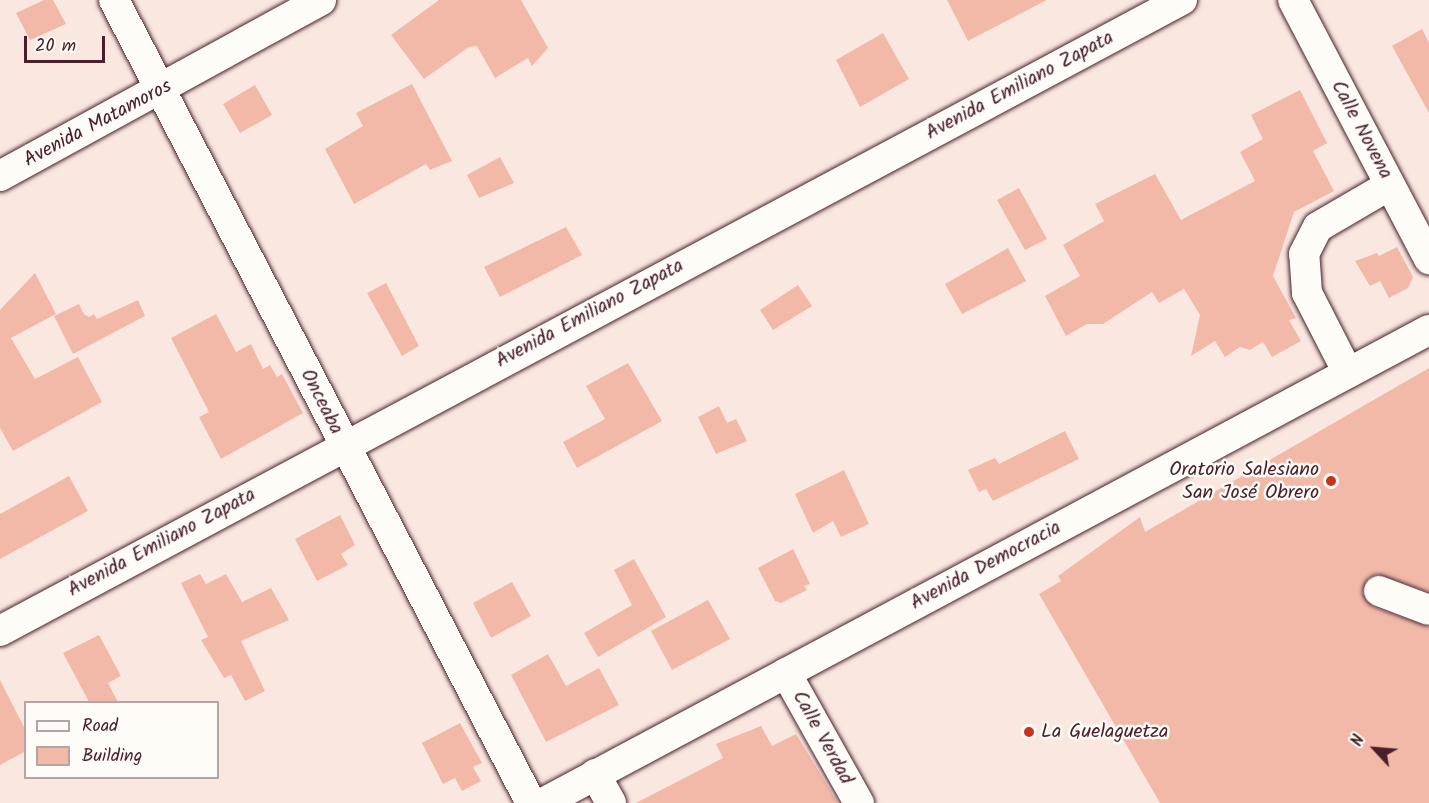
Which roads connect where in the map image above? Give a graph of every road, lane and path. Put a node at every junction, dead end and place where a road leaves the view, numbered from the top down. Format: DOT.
graph roads {
  1 [pos="114,0"];
  2 [pos="321,0"];
  3 [pos="1182,0"];
  4 [pos="1293,0"];
  5 [pos="161,91"];
  6 [pos="0,176"];
  7 [pos="1390,185"];
  8 [pos="1429,259"];
  9 [pos="1429,330"];
  10 [pos="1348,373"];
  11 [pos="343,445"];
  12 [pos="1379,591"];
  13 [pos="1429,610"];
  14 [pos="0,631"];
  15 [pos="786,673"];
  16 [pos="595,774"];
  17 [pos="531,803"];
  18 [pos="543,803"];
  19 [pos="611,803"];
  20 [pos="859,803"];
  1 -- 5 [label="street, Onceaba"];
  2 -- 5 [label="street, Avenida Matamoros"];
  3 -- 11 [label="street, Avenida Emiliano Zapata"];
  4 -- 7 [label="street, Calle Novena"];
  5 -- 6 [label="street, Avenida Matamoros"];
  5 -- 11 [label="street, Onceaba"];
  7 -- 8 [label="street, Calle Novena"];
  7 -- 10 [label="street"];
  9 -- 10 [label="street, Avenida Democracia"];
  10 -- 15 [label="street, Avenida Democracia"];
  11 -- 14 [label="street, Avenida Emiliano Zapata"];
  11 -- 17 [label="street, Onceaba"];
  12 -- 13 [label="street"];
  15 -- 16 [label="street, Avenida Democracia"];
  15 -- 20 [label="street, Calle Verdad"];
  16 -- 18 [label="street, Avenida Democracia"];
  16 -- 19 [label="street"];
}
